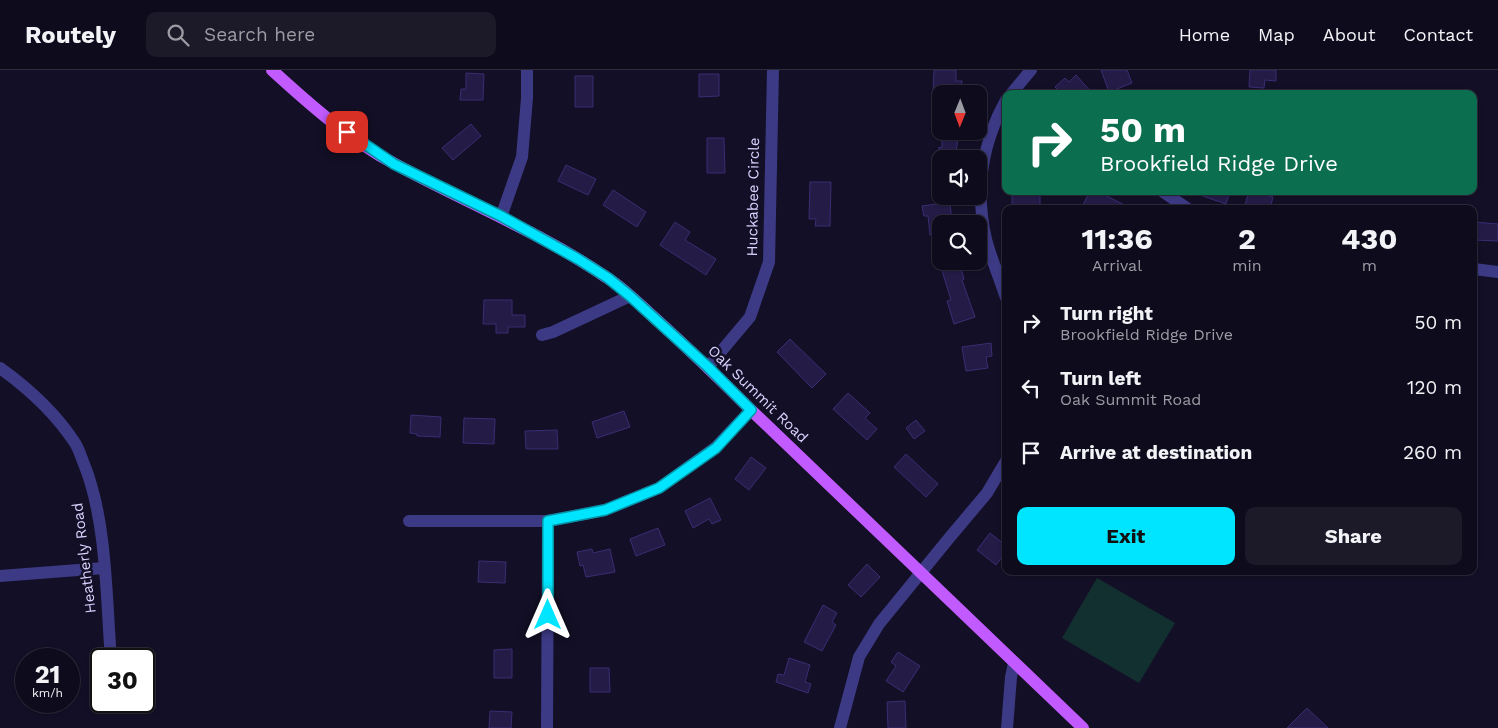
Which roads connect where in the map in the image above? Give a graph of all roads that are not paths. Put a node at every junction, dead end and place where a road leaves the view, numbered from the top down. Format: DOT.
graph roads {
  1 [pos="272,70"];
  2 [pos="527,70"];
  3 [pos="772,70"];
  4 [pos="1031,70"];
  5 [pos="1015,90"];
  6 [pos="1002,111"];
  7 [pos="1168,195"];
  8 [pos="1182,205"];
  9 [pos="501,216"];
  10 [pos="1477,269"];
  11 [pos="1498,272"];
  12 [pos="1002,286"];
  13 [pos="630,296"];
  14 [pos="542,335"];
  15 [pos="708,367"];
  16 [pos="0,368"];
  17 [pos="751,410"];
  18 [pos="1002,468"];
  19 [pos="409,521"];
  20 [pos="548,521"];
  21 [pos="104,568"];
  22 [pos="921,574"];
  23 [pos="0,576"];
  24 [pos="110,648"];
  25 [pos="1014,663"];
  26 [pos="547,728"];
  27 [pos="840,728"];
  28 [pos="1007,728"];
  29 [pos="1083,728"];
  1 -- 9 [label="main road, Oak Summit Road"];
  2 -- 9 [label="street"];
  3 -- 15 [label="street, Huckabee Circle"];
  4 -- 5 [label="street"];
  6 -- 12 [label="street"];
  7 -- 8 [label="street"];
  9 -- 13 [label="main road, Oak Summit Road"];
  10 -- 11 [label="street"];
  13 -- 14 [label="street"];
  13 -- 15 [label="main road, Oak Summit Road"];
  15 -- 17 [label="main road, Oak Summit Road"];
  16 -- 21 [label="street, Heatherly Road"];
  17 -- 20 [label="street"];
  17 -- 22 [label="main road, Oak Summit Road"];
  18 -- 22 [label="street"];
  19 -- 20 [label="street"];
  20 -- 26 [label="street"];
  21 -- 23 [label="street"];
  21 -- 24 [label="street, Heatherly Road"];
  22 -- 25 [label="main road, Oak Summit Road"];
  22 -- 27 [label="street"];
  25 -- 28 [label="street"];
  25 -- 29 [label="main road, Oak Summit Road"];
}
